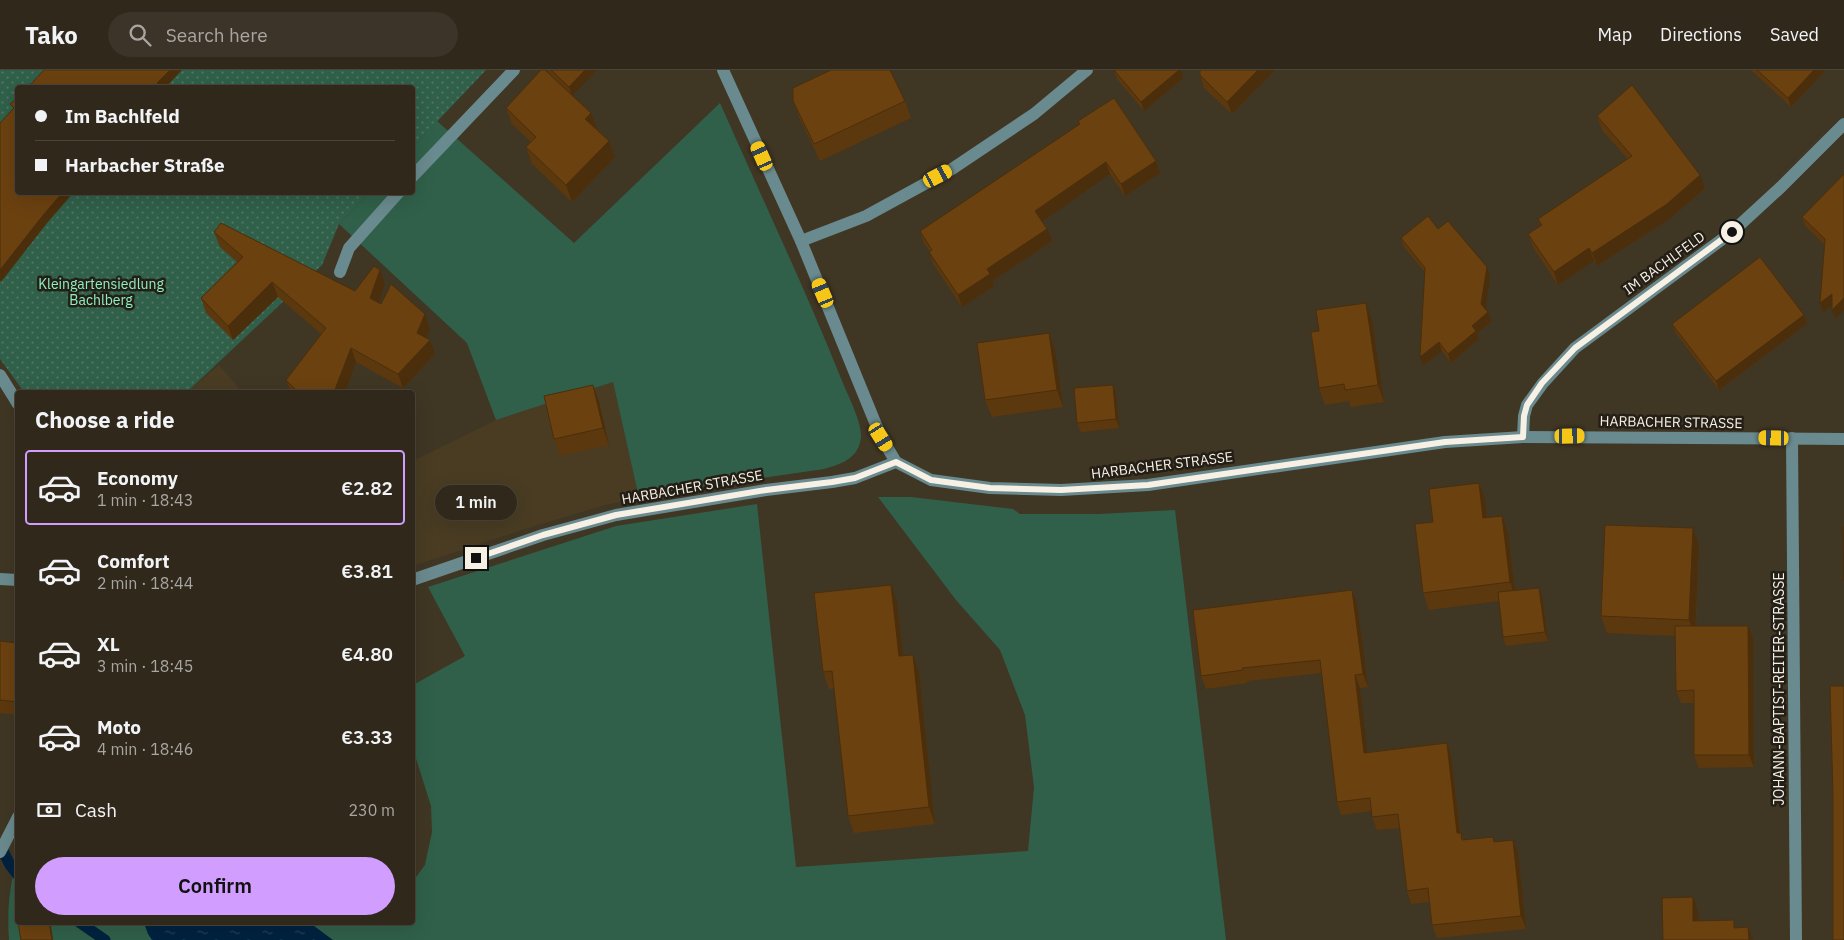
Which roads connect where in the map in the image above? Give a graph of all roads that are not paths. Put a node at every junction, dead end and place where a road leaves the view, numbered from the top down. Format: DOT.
graph roads {
  1 [pos="514,70"];
  2 [pos="723,70"];
  3 [pos="1087,70"];
  4 [pos="1844,124"];
  5 [pos="415,174"];
  6 [pos="395,195"];
  7 [pos="801,242"];
  8 [pos="340,272"];
  9 [pos="0,375"];
  10 [pos="15,399"];
  11 [pos="1523,437"];
  12 [pos="1792,438"];
  13 [pos="1844,439"];
  14 [pos="896,462"];
  15 [pos="0,579"];
  16 [pos="415,579"];
  17 [pos="15,580"];
  18 [pos="15,823"];
  19 [pos="0,852"];
  20 [pos="1796,940"];
  1 -- 5 [label="street"];
  2 -- 7 [label="street"];
  3 -- 7 [label="street"];
  4 -- 11 [label="street, IM BACHLFELD"];
  6 -- 8 [label="street"];
  7 -- 14 [label="street"];
  9 -- 10 [label="street"];
  11 -- 12 [label="street, HARBACHER STRASSE"];
  11 -- 14 [label="street, HARBACHER STRASSE"];
  12 -- 13 [label="street, HARBACHER STRASSE"];
  12 -- 20 [label="street, JOHANN-BAPTIST-REITER-STRASSE"];
  14 -- 16 [label="street, HARBACHER STRASSE"];
  15 -- 17 [label="street"];
  18 -- 19 [label="street"];
}
